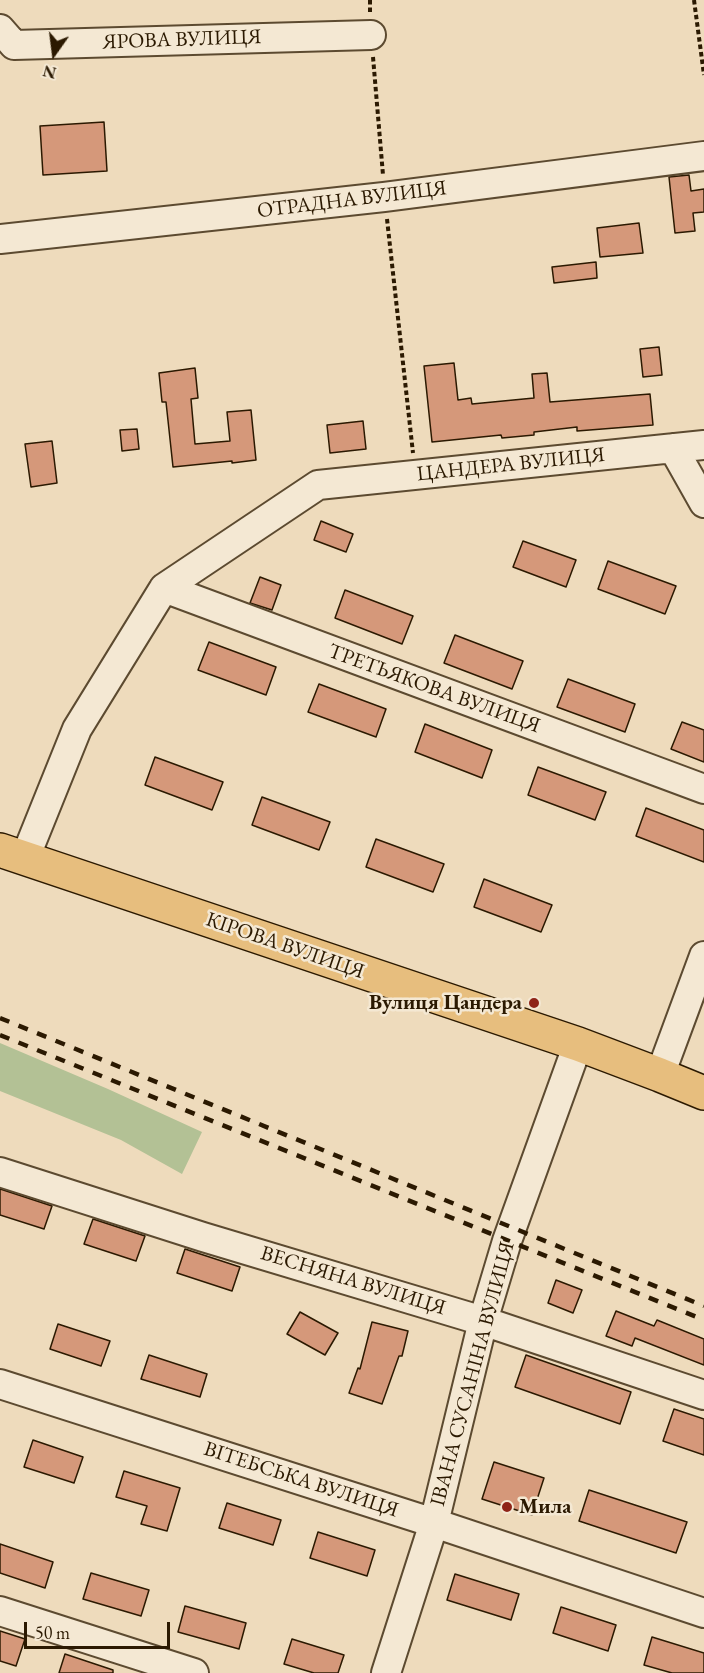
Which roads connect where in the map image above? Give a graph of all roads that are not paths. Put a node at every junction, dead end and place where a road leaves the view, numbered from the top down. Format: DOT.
graph roads {
  1 [pos="0,29"];
  2 [pos="371,35"];
  3 [pos="704,156"];
  4 [pos="0,239"];
  5 [pos="704,446"];
  6 [pos="673,448"];
  7 [pos="704,503"];
  8 [pos="164,588"];
  9 [pos="704,789"];
  10 [pos="12,854"];
  11 [pos="704,956"];
  12 [pos="578,1044"];
  13 [pos="660,1075"];
  14 [pos="704,1094"];
  15 [pos="0,1172"];
  16 [pos="483,1321"];
  17 [pos="0,1384"];
  18 [pos="704,1395"];
  19 [pos="434,1523"];
  20 [pos="0,1611"];
  21 [pos="704,1613"];
  22 [pos="156,1667"];
  23 [pos="194,1673"];
  24 [pos="386,1673"];
  1 -- 2 [label="street, ЯРОВА ВУЛИЦЯ"];
  3 -- 4 [label="street, ОТРАДНА ВУЛИЦЯ"];
  5 -- 6 [label="street, ЦАНДЕРА ВУЛИЦЯ"];
  6 -- 7 [label="street"];
  6 -- 8 [label="street, ЦАНДЕРА ВУЛИЦЯ"];
  8 -- 9 [label="street, ТРЕТЬЯКОВА ВУЛИЦЯ"];
  8 -- 10 [label="street"];
  10 -- 12 [label="main road, КІРОВА ВУЛИЦЯ"];
  11 -- 13 [label="street"];
  12 -- 13 [label="main road, КІРОВА ВУЛИЦЯ"];
  12 -- 16 [label="street, ІВАНА СУСАНІНА ВУЛИЦЯ"];
  13 -- 14 [label="main road, КІРОВА ВУЛИЦЯ"];
  15 -- 16 [label="street, ВЕСНЯНА ВУЛИЦЯ"];
  16 -- 18 [label="street, ВЕСНЯНА ВУЛИЦЯ"];
  16 -- 19 [label="street, ІВАНА СУСАНІНА ВУЛИЦЯ"];
  17 -- 19 [label="street, ВІТЕБСЬКА ВУЛИЦЯ"];
  19 -- 21 [label="street, ВІТЕБСЬКА ВУЛИЦЯ"];
  19 -- 24 [label="street, ІВАНА СУСАНІНА ВУЛИЦЯ"];
  20 -- 22 [label="street"];
  22 -- 23 [label="street"];
}
